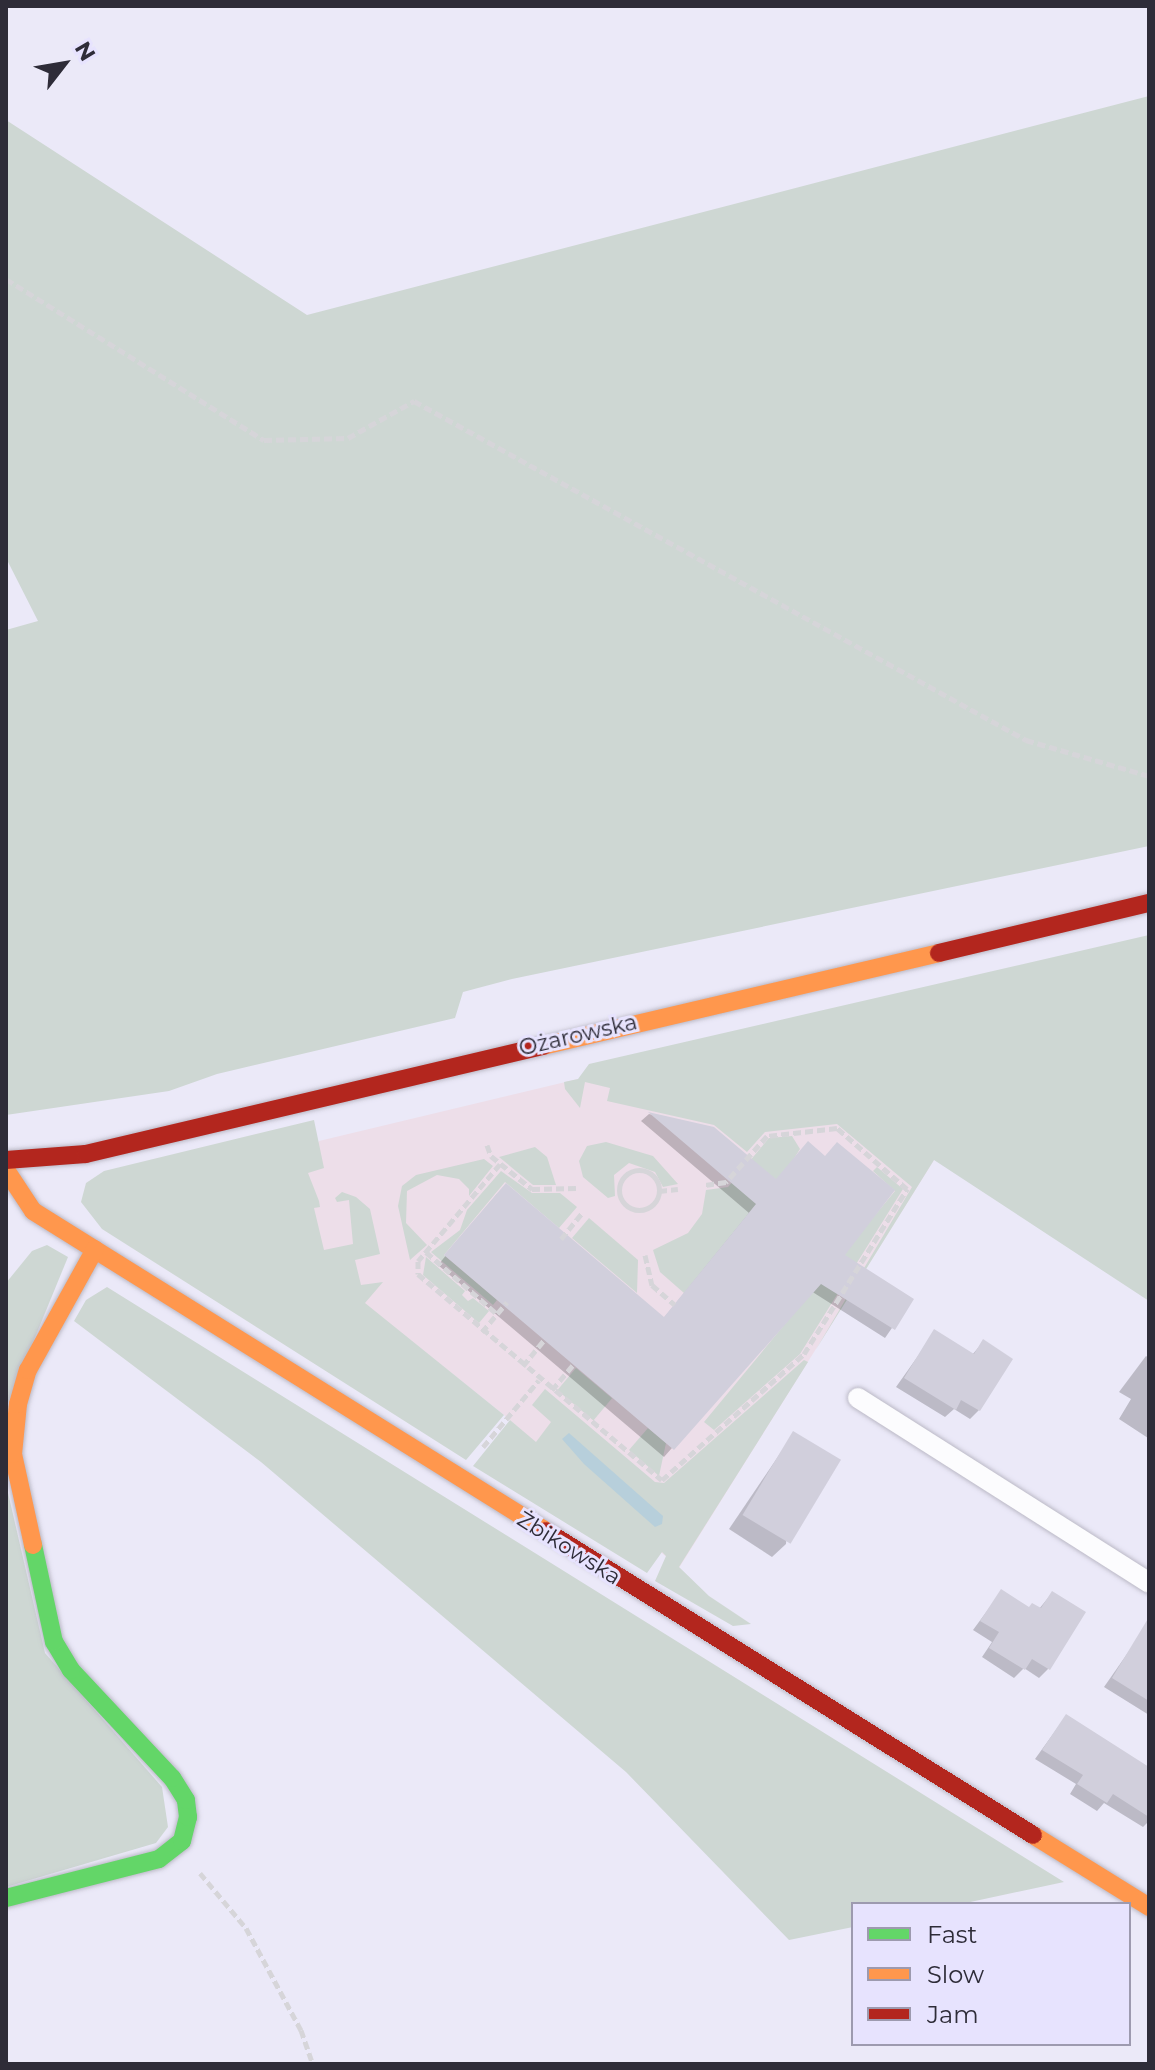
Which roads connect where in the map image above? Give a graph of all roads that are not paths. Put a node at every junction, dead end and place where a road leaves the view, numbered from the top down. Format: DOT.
graph roads {
  1 [pos="1149,903"];
  2 [pos="6,1160"];
  3 [pos="6,1170"];
  4 [pos="95,1249"];
  5 [pos="858,1398"];
  6 [pos="1149,1583"];
  7 [pos="6,1898"];
  8 [pos="1149,1907"];
  1 -- 2 [label="street, Ożarowska"];
  3 -- 4 [label="street, Żbikowska"];
  4 -- 7 [label="street"];
  4 -- 8 [label="street, Żbikowska"];
  5 -- 6 [label="lane"];
}
